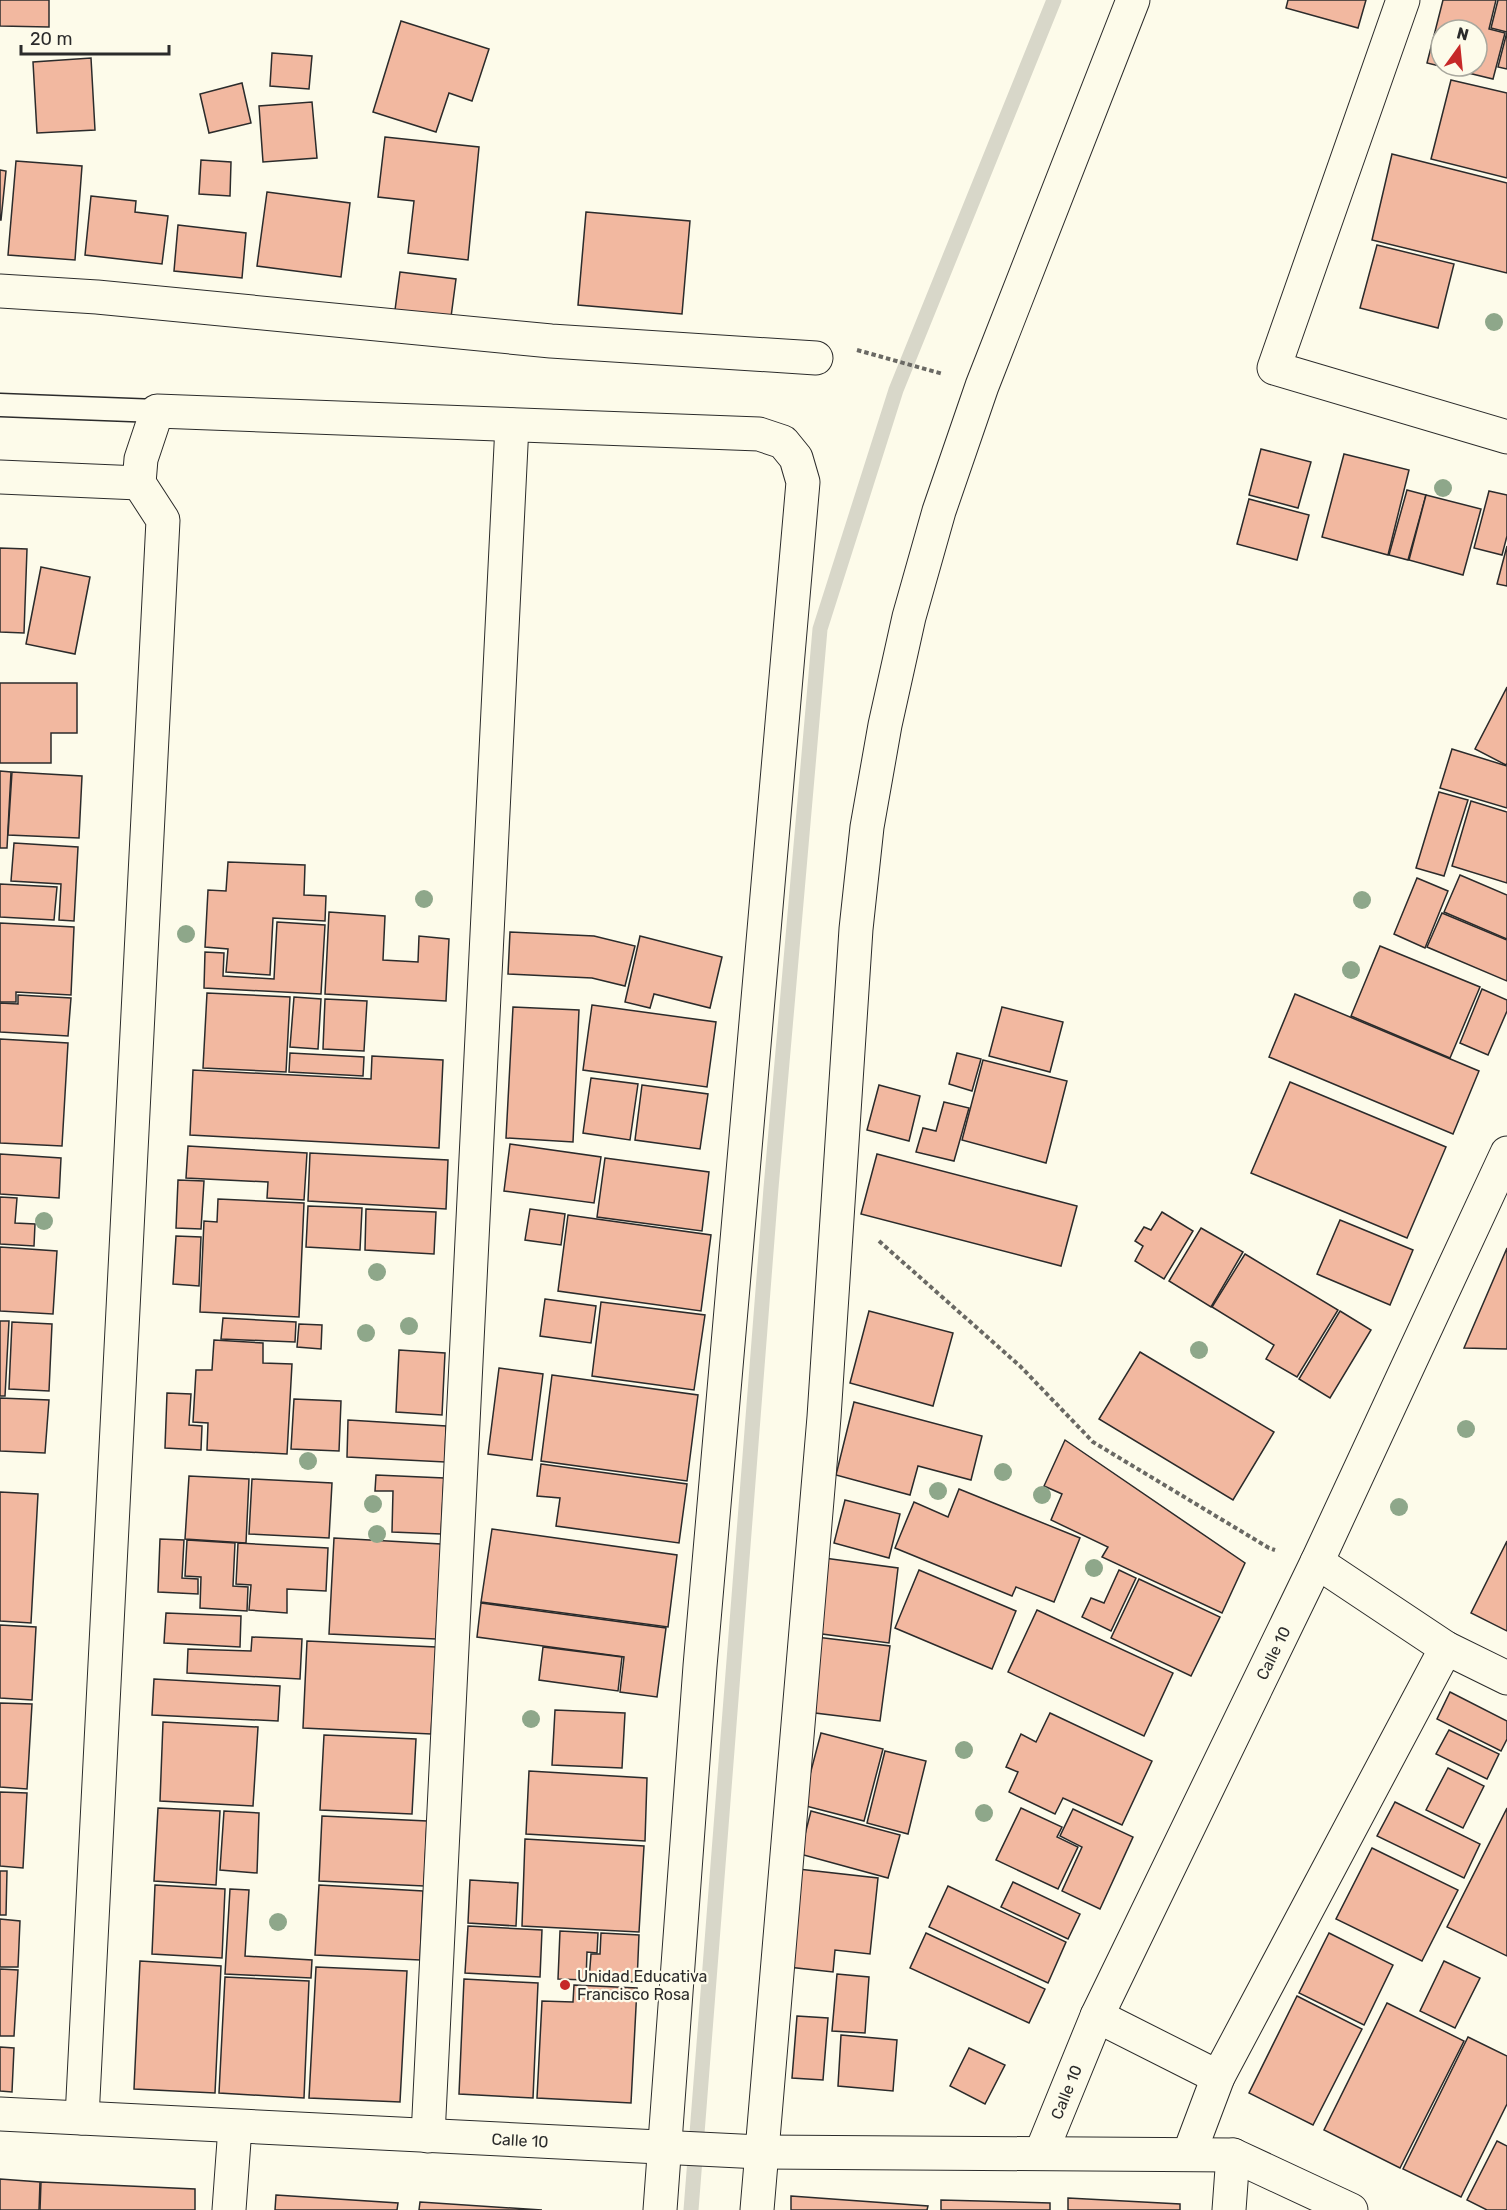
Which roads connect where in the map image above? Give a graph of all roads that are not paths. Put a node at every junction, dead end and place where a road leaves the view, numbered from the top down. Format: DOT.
graph roads {
  1 [pos="1133,0"];
  2 [pos="1403,0"];
  3 [pos="0,291"];
  4 [pos="816,358"];
  5 [pos="0,405"];
  6 [pos="157,411"];
  7 [pos="512,425"];
  8 [pos="1507,437"];
  9 [pos="0,477"];
  10 [pos="139,483"];
  11 [pos="1507,1154"];
  12 [pos="1317,1562"];
  13 [pos="1446,1648"];
  14 [pos="1507,1678"];
  15 [pos="1097,2016"];
  16 [pos="1218,2077"];
  17 [pos="0,2114"];
  18 [pos="82,2118"];
  19 [pos="235,2127"];
  20 [pos="428,2136"];
  21 [pos="668,2147"];
  22 [pos="745,2151"];
  23 [pos="1041,2153"];
  24 [pos="1189,2154"];
  25 [pos="1233,2155"];
  26 [pos="229,2210"];
  27 [pos="660,2210"];
  28 [pos="757,2210"];
  29 [pos="1229,2210"];
  30 [pos="1351,2210"];
  1 -- 22 [label="street"];
  2 -- 8 [label="street"];
  3 -- 4 [label="street"];
  5 -- 6 [label="lane"];
  6 -- 7 [label="street"];
  6 -- 10 [label="street"];
  7 -- 20 [label="street"];
  7 -- 21 [label="street"];
  9 -- 10 [label="street"];
  10 -- 18 [label="street"];
  11 -- 12 [label="street, Calle 10"];
  12 -- 13 [label="street"];
  12 -- 15 [label="street, Calle 10"];
  13 -- 14 [label="street"];
  13 -- 16 [label="street"];
  15 -- 16 [label="street"];
  15 -- 23 [label="street, Calle 10"];
  16 -- 24 [label="street"];
  17 -- 18 [label="street, Calle 10"];
  18 -- 19 [label="street, Calle 10"];
  19 -- 20 [label="street, Calle 10"];
  19 -- 26 [label="street"];
  20 -- 21 [label="street, Calle 10"];
  21 -- 22 [label="street, Calle 10"];
  21 -- 27 [label="street"];
  22 -- 23 [label="street, Calle 10"];
  22 -- 28 [label="street"];
  23 -- 24 [label="street, Calle 10"];
  24 -- 25 [label="street, Calle 10"];
  25 -- 29 [label="street"];
  25 -- 30 [label="street"];
}
